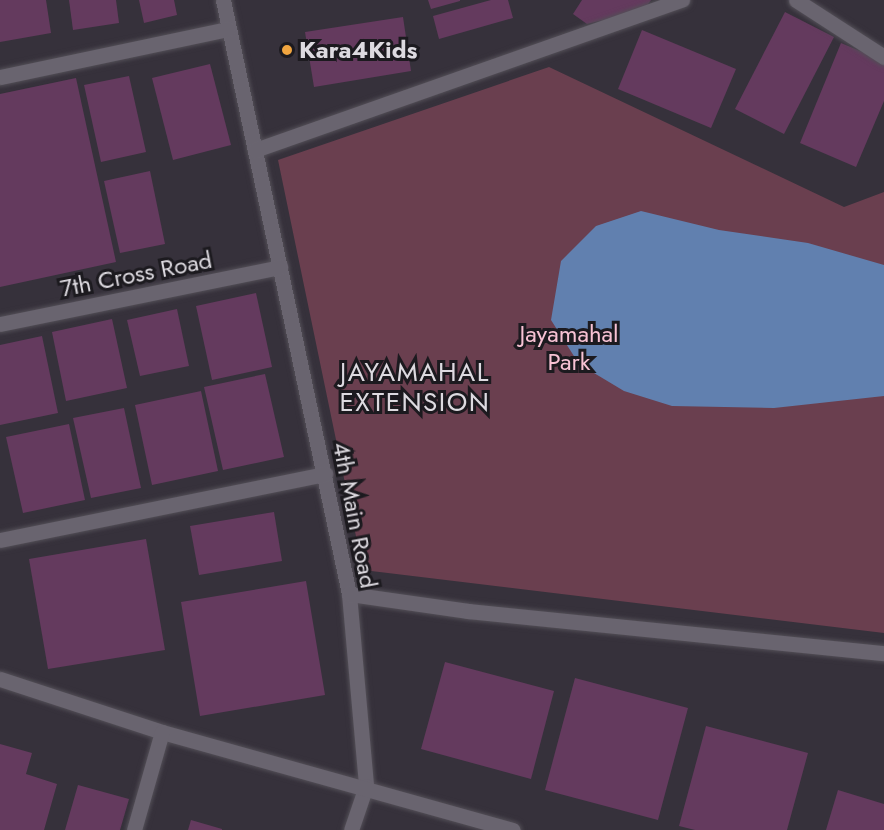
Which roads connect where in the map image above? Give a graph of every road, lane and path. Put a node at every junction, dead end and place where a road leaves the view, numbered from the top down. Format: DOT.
graph roads {
  1 [pos="223,0"];
  2 [pos="682,0"];
  3 [pos="798,1"];
  4 [pos="228,29"];
  5 [pos="884,57"];
  6 [pos="0,77"];
  7 [pos="255,150"];
  8 [pos="280,267"];
  9 [pos="0,324"];
  10 [pos="325,474"];
  11 [pos="0,540"];
  12 [pos="349,594"];
  13 [pos="884,653"];
  14 [pos="0,679"];
  15 [pos="162,732"];
  16 [pos="366,786"];
  17 [pos="134,830"];
  18 [pos="351,830"];
  19 [pos="513,830"];
  1 -- 4 [label="street, 4th Main Road"];
  2 -- 7 [label="street"];
  3 -- 5 [label="street"];
  4 -- 6 [label="street"];
  4 -- 7 [label="street, 4th Main Road"];
  7 -- 8 [label="street, 4th Main Road"];
  8 -- 9 [label="street, 7th Cross Road"];
  8 -- 10 [label="street, 4th Main Road"];
  10 -- 11 [label="street"];
  10 -- 12 [label="street, 4th Main Road"];
  12 -- 13 [label="street"];
  12 -- 16 [label="street, 4th Main Road"];
  14 -- 15 [label="street"];
  15 -- 16 [label="street"];
  15 -- 17 [label="street"];
  16 -- 18 [label="street, 4th Main Road"];
  16 -- 19 [label="street"];
}
